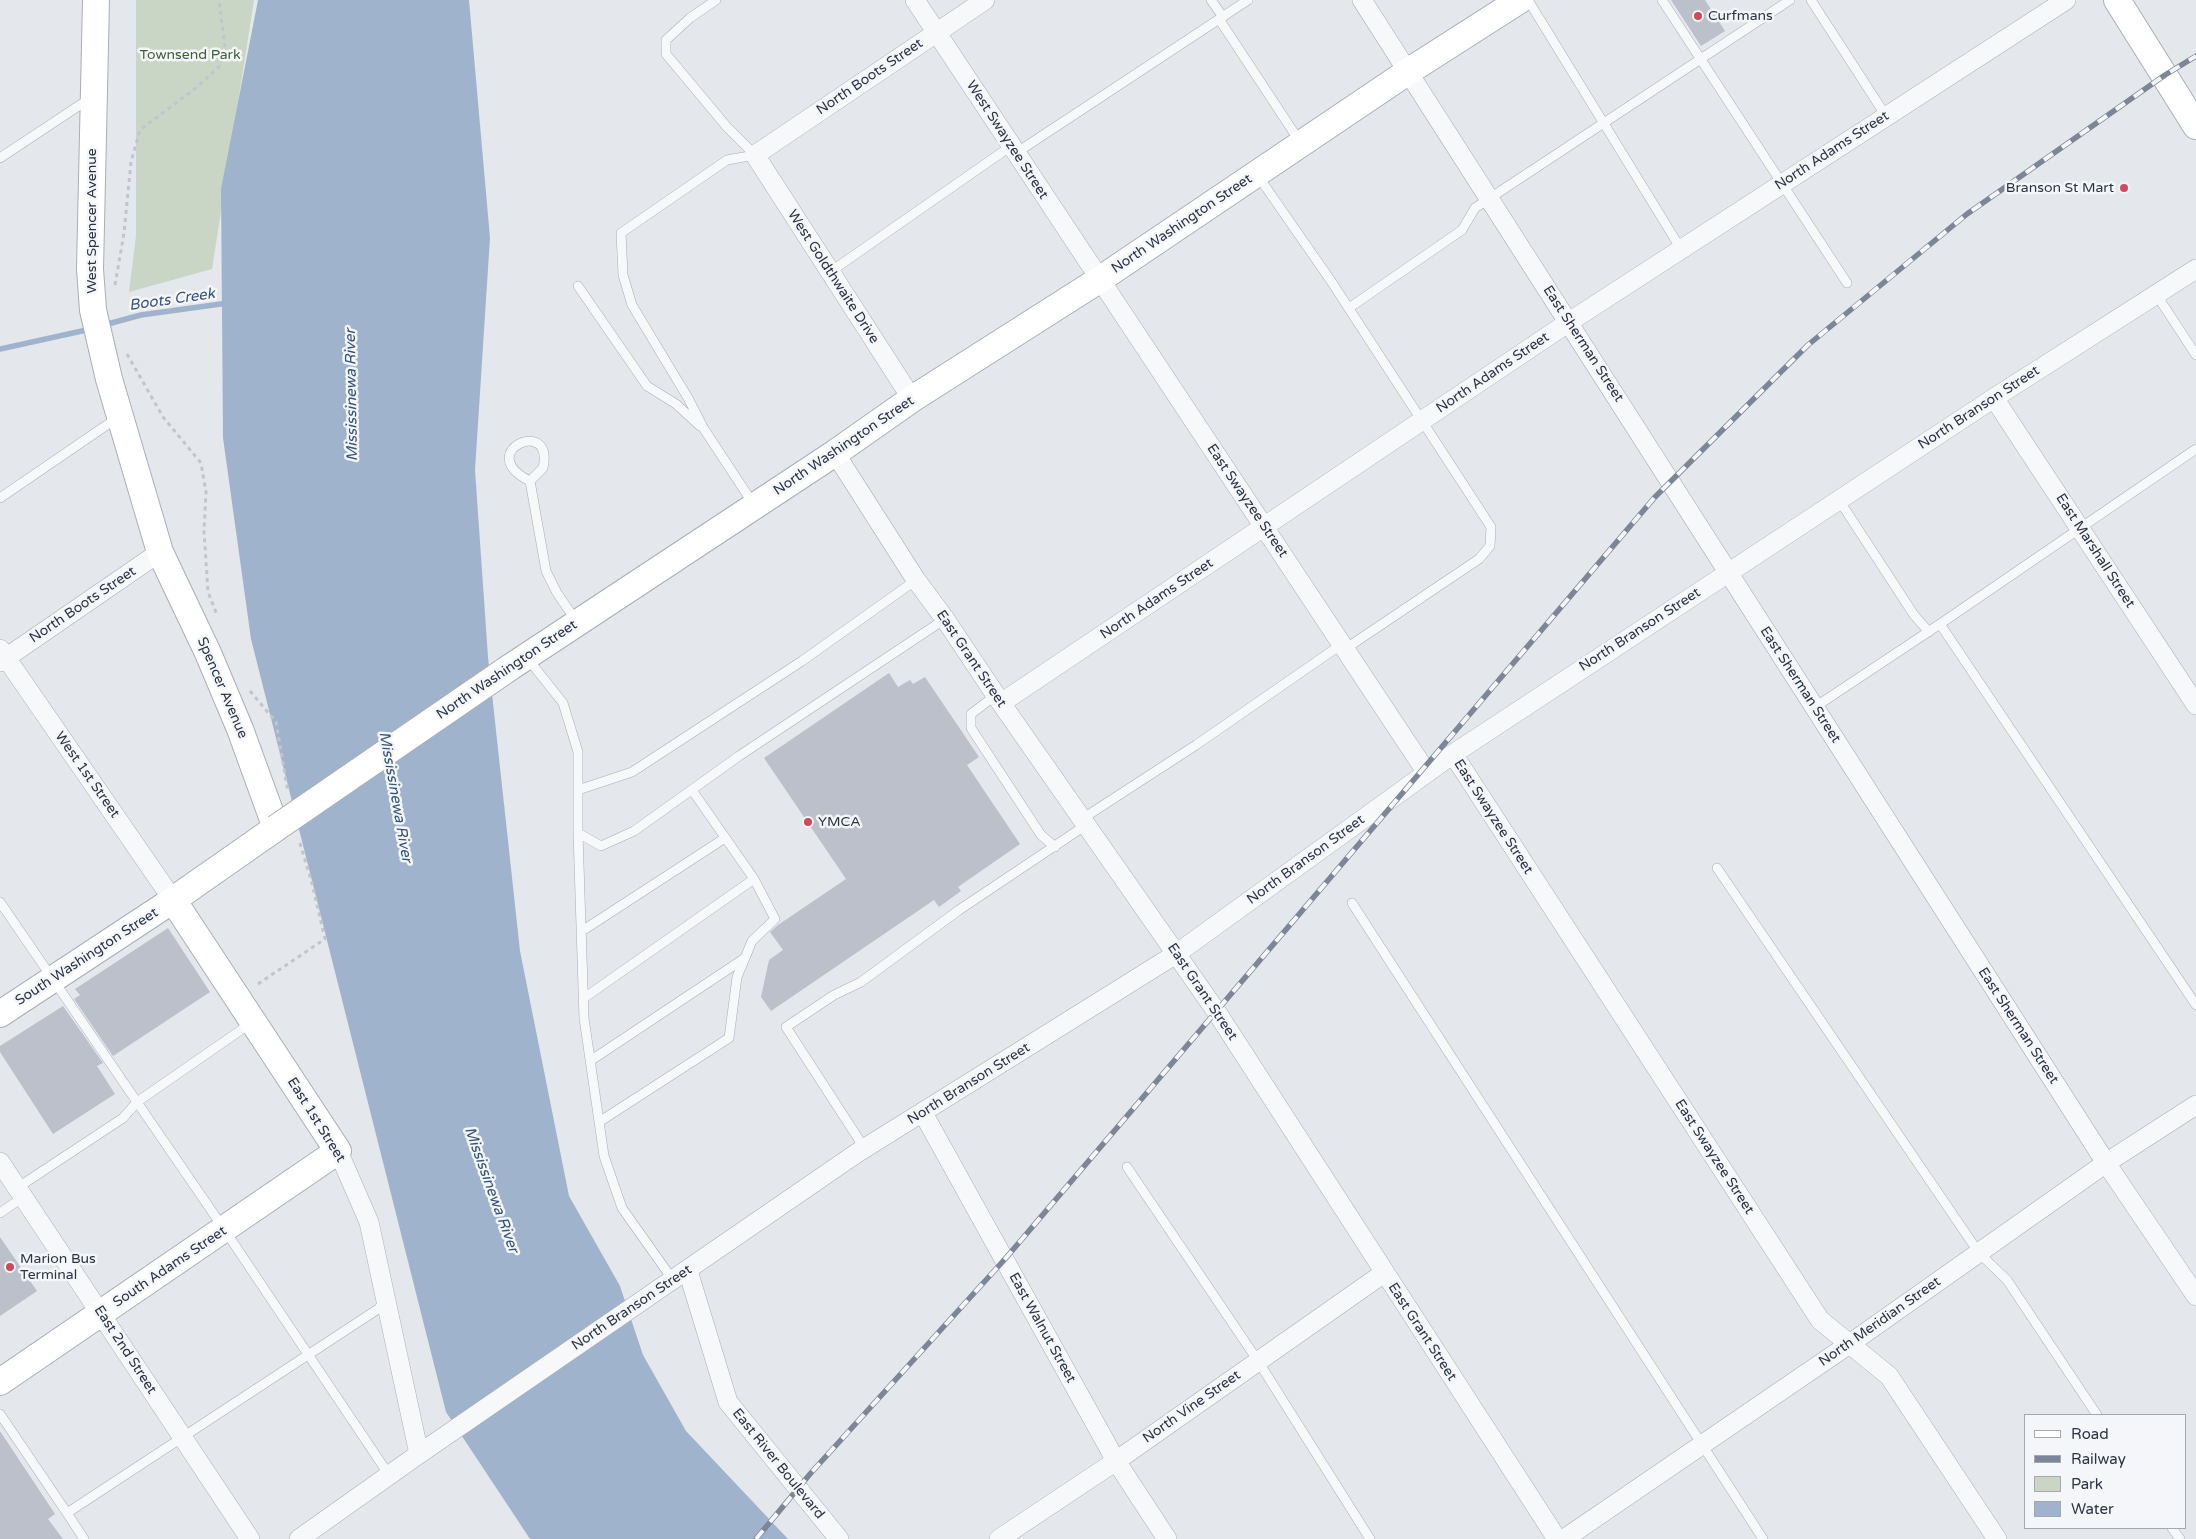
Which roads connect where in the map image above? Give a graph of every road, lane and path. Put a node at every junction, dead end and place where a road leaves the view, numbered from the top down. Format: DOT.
graph roads {
  1 [pos="96,0"];
  2 [pos="219,0"];
  3 [pos="716,0"];
  4 [pos="915,0"];
  5 [pos="985,0"];
  6 [pos="1211,0"];
  7 [pos="1248,0"];
  8 [pos="1362,0"];
  9 [pos="1520,0"];
  10 [pos="1528,0"];
  11 [pos="1662,0"];
  12 [pos="1790,0"];
  13 [pos="1811,0"];
  14 [pos="2066,0"];
  15 [pos="2117,0"];
  16 [pos="1221,18"];
  17 [pos="936,32"];
  18 [pos="1701,59"];
  19 [pos="1409,71"];
  20 [pos="94,96"];
  21 [pos="1886,116"];
  22 [pos="1604,123"];
  23 [pos="2196,126"];
  24 [pos="1301,144"];
  25 [pos="1014,150"];
  26 [pos="755,155"];
  27 [pos="0,158"];
  28 [pos="1257,174"];
  29 [pos="1782,184"];
  30 [pos="1490,198"];
  31 [pos="1681,249"];
  32 [pos="2196,268"];
  33 [pos="830,272"];
  34 [pos="1099,280"];
  35 [pos="1847,283"];
  36 [pos="578,286"];
  37 [pos="113,293"];
  38 [pos="2156,294"];
  39 [pos="1349,308"];
  40 [pos="1569,322"];
  41 [pos="2196,355"];
  42 [pos="1994,398"];
  43 [pos="912,399"];
  44 [pos="119,417"];
  45 [pos="1422,421"];
  46 [pos="704,429"];
  47 [pos="2196,449"];
  48 [pos="835,452"];
  49 [pos="530,481"];
  50 [pos="0,498"];
  51 [pos="1839,500"];
  52 [pos="755,505"];
  53 [pos="1264,528"];
  54 [pos="2080,529"];
  55 [pos="160,552"];
  56 [pos="1728,572"];
  57 [pos="916,580"];
  58 [pos="945,619"];
  59 [pos="577,622"];
  60 [pos="1940,624"];
  61 [pos="1929,632"];
  62 [pos="1343,646"];
  63 [pos="2,656"];
  64 [pos="518,662"];
  65 [pos="998,699"];
  66 [pos="2196,705"];
  67 [pos="1815,707"];
  68 [pos="1453,754"];
  69 [pos="1427,773"];
  70 [pos="578,790"];
  71 [pos="692,790"];
  72 [pos="1084,822"];
  73 [pos="276,828"];
  74 [pos="578,833"];
  75 [pos="725,838"];
  76 [pos="1055,847"];
  77 [pos="1717,868"];
  78 [pos="754,880"];
  79 [pos="173,900"];
  80 [pos="0,902"];
  81 [pos="1352,903"];
  82 [pos="582,931"];
  83 [pos="1176,954"];
  84 [pos="745,958"];
  85 [pos="53,979"];
  86 [pos="584,998"];
  87 [pos="2196,1005"];
  88 [pos="0,1014"];
  89 [pos="253,1021"];
  90 [pos="590,1061"];
  91 [pos="137,1102"];
  92 [pos="2196,1105"];
  93 [pos="922,1113"];
  94 [pos="600,1122"];
  95 [pos="865,1149"];
  96 [pos="338,1151"];
  97 [pos="0,1162"];
  98 [pos="2106,1163"];
  99 [pos="1127,1167"];
  100 [pos="20,1192"];
  101 [pos="0,1213"];
  102 [pos="224,1229"];
  103 [pos="1979,1253"];
  104 [pos="1384,1273"];
  105 [pos="674,1279"];
  106 [pos="2196,1296"];
  107 [pos="386,1300"];
  108 [pos="101,1314"];
  109 [pos="1848,1345"];
  110 [pos="307,1354"];
  111 [pos="1258,1361"];
  112 [pos="0,1382"];
  113 [pos="0,1414"];
  114 [pos="2096,1414"];
  115 [pos="182,1436"];
  116 [pos="1702,1445"];
  117 [pos="419,1454"];
  118 [pos="1116,1461"];
  119 [pos="389,1475"];
  120 [pos="67,1513"];
  121 [pos="84,1539"];
  122 [pos="250,1539"];
  123 [pos="299,1539"];
  124 [pos="839,1539"];
  125 [pos="999,1539"];
  126 [pos="1167,1539"];
  127 [pos="1370,1539"];
  128 [pos="1557,1539"];
  129 [pos="1564,1539"];
  130 [pos="1763,1539"];
  131 [pos="1997,1539"];
  1 -- 20 [label="main road, West Spencer Avenue"];
  2 -- 37 [label="path"];
  3 -- 26 [label="lane"];
  4 -- 17 [label="street, West Swayzee Street"];
  5 -- 17 [label="street, North Boots Street"];
  6 -- 16 [label="lane"];
  7 -- 16 [label="lane"];
  8 -- 19 [label="street, East Sherman Street"];
  9 -- 19 [label="main road, North Washington Street"];
  10 -- 22 [label="lane"];
  11 -- 18 [label="lane"];
  12 -- 18 [label="lane"];
  13 -- 21 [label="lane"];
  14 -- 21 [label="street, North Adams Street"];
  15 -- 23 [label="main road"];
  16 -- 24 [label="lane"];
  16 -- 25 [label="lane"];
  17 -- 25 [label="street, West Swayzee Street"];
  17 -- 26 [label="street, North Boots Street"];
  18 -- 22 [label="lane"];
  18 -- 29 [label="lane"];
  19 -- 24 [label="main road, North Washington Street"];
  19 -- 30 [label="street, East Sherman Street"];
  20 -- 27 [label="lane"];
  20 -- 44 [label="main road, West Spencer Avenue"];
  21 -- 29 [label="street, North Adams Street"];
  22 -- 30 [label="lane"];
  22 -- 31 [label="lane"];
  24 -- 28 [label="main road, North Washington Street"];
  25 -- 33 [label="lane"];
  25 -- 34 [label="street, West Swayzee Street"];
  26 -- 33 [label="street, West Goldthwaite Drive"];
  26 -- 46 [label="lane"];
  28 -- 34 [label="main road, North Washington Street"];
  28 -- 39 [label="lane"];
  29 -- 31 [label="street, North Adams Street"];
  29 -- 35 [label="lane"];
  30 -- 39 [label="lane"];
  30 -- 40 [label="street, East Sherman Street"];
  31 -- 40 [label="street, North Adams Street"];
  32 -- 38 [label="street, North Branson Street"];
  33 -- 43 [label="street, West Goldthwaite Drive"];
  34 -- 43 [label="main road, North Washington Street"];
  34 -- 53 [label="street, East Swayzee Street"];
  36 -- 46 [label="lane"];
  38 -- 41 [label="lane"];
  38 -- 42 [label="street, North Branson Street"];
  39 -- 45 [label="lane"];
  40 -- 45 [label="street, North Adams Street"];
  40 -- 56 [label="street, East Sherman Street"];
  42 -- 51 [label="street, North Branson Street"];
  42 -- 54 [label="street, East Marshall Street"];
  43 -- 48 [label="main road, North Washington Street"];
  44 -- 50 [label="lane"];
  44 -- 55 [label="main road, West Spencer Avenue"];
  45 -- 53 [label="street, North Adams Street"];
  45 -- 62 [label="lane"];
  46 -- 52 [label="lane"];
  47 -- 54 [label="lane"];
  48 -- 52 [label="main road, North Washington Street"];
  48 -- 57 [label="street, East Grant Street"];
  49 -- 49 [label="lane"];
  49 -- 59 [label="lane"];
  51 -- 56 [label="street, North Branson Street"];
  51 -- 61 [label="lane"];
  52 -- 59 [label="main road, North Washington Street"];
  53 -- 62 [label="street, East Swayzee Street"];
  53 -- 65 [label="street, North Adams Street"];
  54 -- 60 [label="lane"];
  54 -- 66 [label="street, East Marshall Street"];
  55 -- 63 [label="street, North Boots Street"];
  55 -- 73 [label="main road, Spencer Avenue"];
  56 -- 67 [label="street, East Sherman Street"];
  56 -- 68 [label="street, North Branson Street"];
  57 -- 58 [label="street, East Grant Street"];
  57 -- 70 [label="lane"];
  58 -- 65 [label="street, East Grant Street"];
  58 -- 71 [label="lane"];
  59 -- 64 [label="main road, North Washington Street"];
  60 -- 61 [label="lane"];
  60 -- 87 [label="lane"];
  61 -- 67 [label="lane"];
  62 -- 69 [label="street, East Swayzee Street"];
  62 -- 72 [label="lane"];
  63 -- 79 [label="street, West 1st Street"];
  64 -- 70 [label="lane"];
  64 -- 73 [label="main road, North Washington Street, bridge"];
  65 -- 72 [label="street, East Grant Street"];
  65 -- 76 [label="lane"];
  67 -- 98 [label="street, East Sherman Street"];
  68 -- 69 [label="street, North Branson Street"];
  68 -- 109 [label="street, East Swayzee Street"];
  69 -- 83 [label="street, North Branson Street"];
  70 -- 74 [label="lane"];
  71 -- 74 [label="lane"];
  71 -- 75 [label="lane"];
  72 -- 76 [label="lane"];
  72 -- 83 [label="street, East Grant Street"];
  73 -- 79 [label="main road, North Washington Street"];
  74 -- 82 [label="lane"];
  75 -- 78 [label="lane"];
  75 -- 82 [label="lane"];
  76 -- 95 [label="lane"];
  77 -- 103 [label="lane"];
  78 -- 84 [label="lane"];
  78 -- 86 [label="lane"];
  79 -- 85 [label="main road, South Washington Street"];
  79 -- 89 [label="main road, East 1st Street"];
  80 -- 85 [label="lane"];
  81 -- 116 [label="lane"];
  82 -- 86 [label="lane"];
  83 -- 93 [label="street, North Branson Street"];
  83 -- 104 [label="street, East Grant Street"];
  84 -- 90 [label="lane"];
  84 -- 94 [label="lane"];
  85 -- 88 [label="main road, South Washington Street"];
  85 -- 91 [label="lane"];
  86 -- 90 [label="lane"];
  89 -- 91 [label="lane"];
  89 -- 96 [label="main road, East 1st Street"];
  90 -- 94 [label="lane"];
  91 -- 100 [label="lane"];
  91 -- 102 [label="lane"];
  92 -- 98 [label="street, North Meridian Street"];
  93 -- 95 [label="street, North Branson Street"];
  93 -- 118 [label="street, East Walnut Street"];
  94 -- 105 [label="lane"];
  95 -- 105 [label="street, North Branson Street"];
  96 -- 102 [label="main road, South Adams Street"];
  96 -- 107 [label="street, East 1st Street"];
  97 -- 100 [label="street, East 2nd Street"];
  98 -- 103 [label="street, North Meridian Street"];
  98 -- 106 [label="street, East Sherman Street"];
  99 -- 111 [label="lane"];
  100 -- 101 [label="lane"];
  100 -- 108 [label="street, East 2nd Street"];
  102 -- 108 [label="main road, South Adams Street"];
  102 -- 110 [label="lane"];
  103 -- 109 [label="street, North Meridian Street"];
  103 -- 114 [label="lane"];
  104 -- 111 [label="street, North Vine Street"];
  104 -- 128 [label="street, East Grant Street"];
  105 -- 117 [label="street, North Branson Street"];
  105 -- 124 [label="street, East River Boulevard"];
  107 -- 110 [label="lane"];
  107 -- 117 [label="street, East 1st Street"];
  108 -- 112 [label="main road, South Adams Street"];
  108 -- 115 [label="street, East 2nd Street"];
  109 -- 116 [label="street, North Meridian Street"];
  109 -- 131 [label="street, East Swayzee Street"];
  110 -- 115 [label="lane"];
  110 -- 119 [label="lane"];
  111 -- 118 [label="street, North Vine Street"];
  111 -- 127 [label="lane"];
  113 -- 120 [label="lane"];
  115 -- 120 [label="lane"];
  115 -- 122 [label="street, East 2nd Street"];
  116 -- 129 [label="street, North Meridian Street"];
  116 -- 130 [label="lane"];
  117 -- 119 [label="street, North Branson Street"];
  118 -- 125 [label="street, North Vine Street"];
  118 -- 126 [label="street, East Walnut Street"];
  119 -- 123 [label="street, North Branson Street"];
  120 -- 121 [label="lane"];
}
